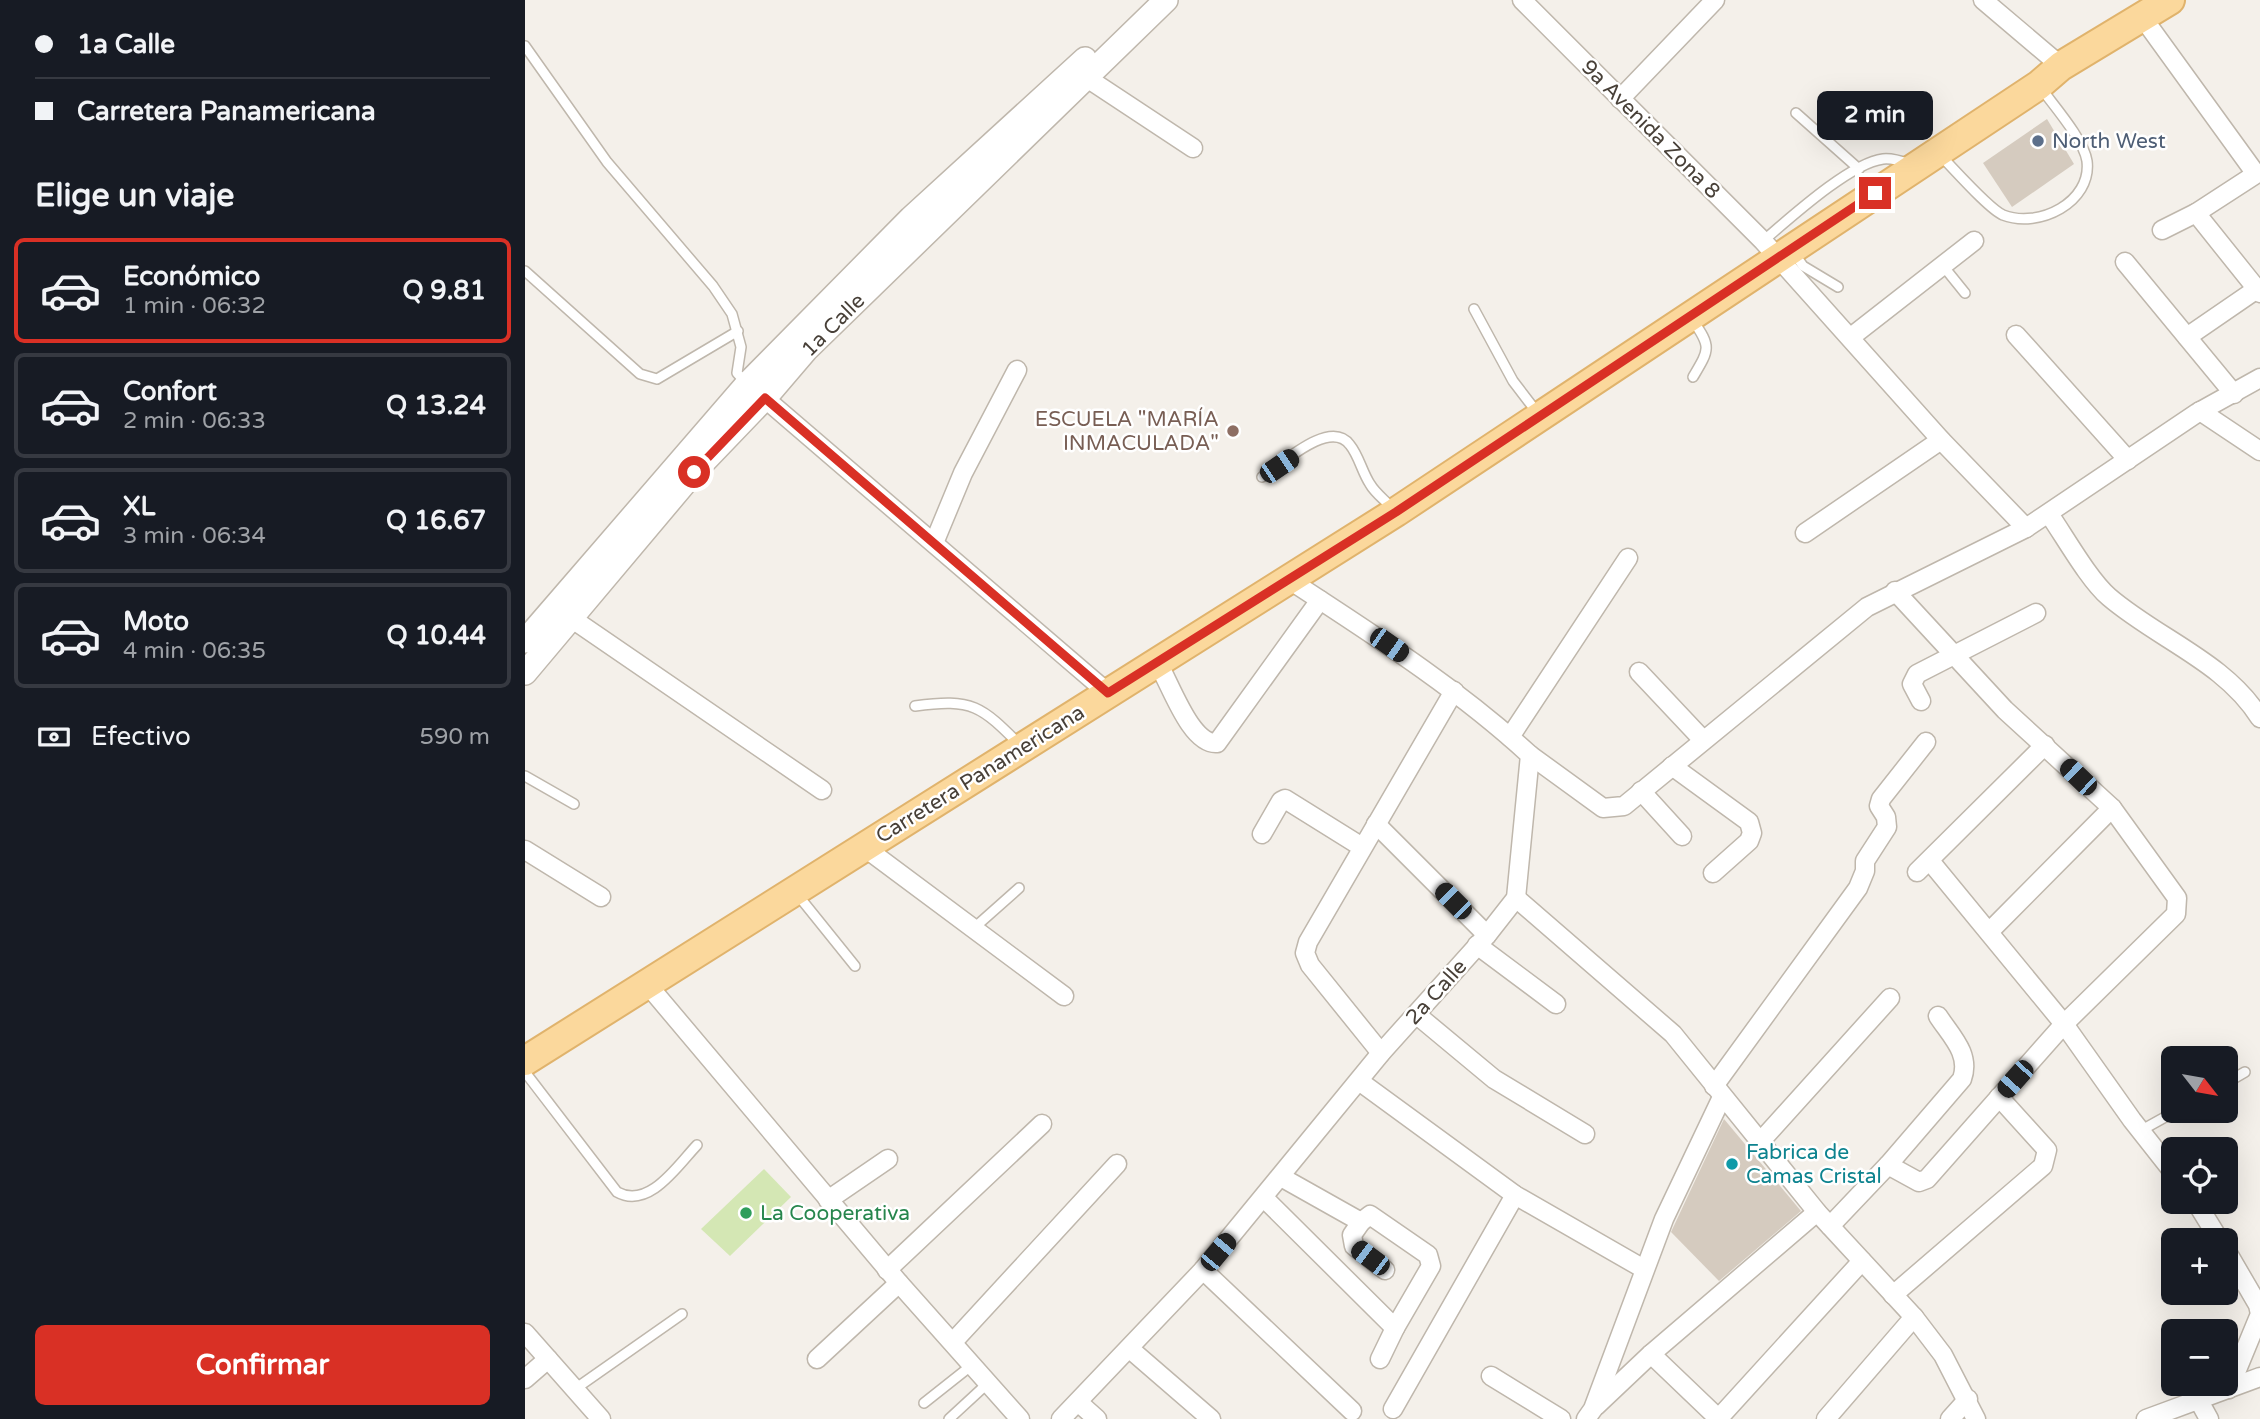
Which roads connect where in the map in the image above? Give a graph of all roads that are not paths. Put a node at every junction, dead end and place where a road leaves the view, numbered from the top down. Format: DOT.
graph roads {
  1 [pos="1145,0"];
  2 [pos="1166,0"];
  3 [pos="1523,0"];
  4 [pos="1716,0"];
  5 [pos="1983,0"];
  6 [pos="2170,0"];
  7 [pos="2143,18"];
  8 [pos="525,46"];
  9 [pos="2061,66"];
  10 [pos="1087,78"];
  11 [pos="2039,85"];
  12 [pos="1620,99"];
  13 [pos="1796,113"];
  14 [pos="1193,148"];
  15 [pos="1927,159"];
  16 [pos="1859,169"];
  17 [pos="2196,213"];
  18 [pos="2162,230"];
  19 [pos="1974,240"];
  20 [pos="1778,249"];
  21 [pos="2125,262"];
  22 [pos="1944,267"];
  23 [pos="525,271"];
  24 [pos="1838,287"];
  25 [pos="2258,291"];
  26 [pos="1965,293"];
  27 [pos="1474,309"];
  28 [pos="1690,316"];
  29 [pos="739,331"];
  30 [pos="2017,335"];
  31 [pos="1851,337"];
  32 [pos="2187,337"];
  33 [pos="1017,370"];
  34 [pos="1693,377"];
  35 [pos="2260,379"];
  36 [pos="747,384"];
  37 [pos="2234,394"];
  38 [pos="765,398"];
  39 [pos="2200,411"];
  40 [pos="1540,416"];
  41 [pos="1941,440"];
  42 [pos="2260,451"];
  43 [pos="2128,460"];
  44 [pos="1262,477"];
  45 [pos="1396,512"];
  46 [pos="2049,514"];
  47 [pos="2026,528"];
  48 [pos="1805,533"];
  49 [pos="934,543"];
  50 [pos="1628,558"];
  51 [pos="1288,579"];
  52 [pos="1895,591"];
  53 [pos="1320,600"];
  54 [pos="2036,612"];
  55 [pos="571,618"];
  56 [pos="525,641"];
  57 [pos="1953,657"];
  58 [pos="1157,662"];
  59 [pos="1639,672"];
  60 [pos="525,673"];
  61 [pos="1454,691"];
  62 [pos="1108,693"];
  63 [pos="1921,701"];
  64 [pos="915,706"];
  65 [pos="2258,710"];
  66 [pos="1510,737"];
  67 [pos="1703,740"];
  68 [pos="1926,742"];
  69 [pos="2045,745"];
  70 [pos="1022,747"];
  71 [pos="1530,755"];
  72 [pos="1672,766"];
  73 [pos="525,776"];
  74 [pos="822,790"];
  75 [pos="1641,791"];
  76 [pos="574,804"];
  77 [pos="2112,808"];
  78 [pos="1376,824"];
  79 [pos="1262,834"];
  80 [pos="1682,836"];
  81 [pos="864,847"];
  82 [pos="1362,847"];
  83 [pos="525,850"];
  84 [pos="1713,873"];
  85 [pos="1019,888"];
  86 [pos="796,892"];
  87 [pos="601,897"];
  88 [pos="1516,898"];
  89 [pos="974,928"];
  90 [pos="1989,932"];
  91 [pos="1482,940"];
  92 [pos="855,966"];
  93 [pos="647,984"];
  94 [pos="1064,996"];
  95 [pos="1890,998"];
  96 [pos="1556,1004"];
  97 [pos="1417,1015"];
  98 [pos="1938,1016"];
  99 [pos="2064,1024"];
  100 [pos="535,1052"];
  101 [pos="1381,1053"];
  102 [pos="525,1072"];
  103 [pos="2245,1072"];
  104 [pos="2238,1076"];
  105 [pos="1359,1081"];
  106 [pos="1718,1092"];
  107 [pos="1999,1097"];
  108 [pos="2161,1119"];
  109 [pos="1042,1124"];
  110 [pos="2140,1131"];
  111 [pos="1585,1134"];
  112 [pos="1760,1142"];
  113 [pos="697,1145"];
  114 [pos="2161,1157"];
  115 [pos="888,1159"];
  116 [pos="1117,1164"];
  117 [pos="1888,1165"];
  118 [pos="1281,1177"];
  119 [pos="1515,1195"];
  120 [pos="1263,1198"];
  121 [pos="828,1199"];
  122 [pos="1817,1212"];
  123 [pos="1361,1222"];
  124 [pos="1830,1226"];
  125 [pos="1861,1261"];
  126 [pos="1385,1269"];
  127 [pos="1644,1269"];
  128 [pos="1203,1270"];
  129 [pos="2238,1271"];
  130 [pos="893,1276"];
  131 [pos="1893,1295"];
  132 [pos="682,1314"];
  133 [pos="1914,1317"];
  134 [pos="1395,1328"];
  135 [pos="525,1333"];
  136 [pos="953,1342"];
  137 [pos="1130,1349"];
  138 [pos="1651,1354"];
  139 [pos="548,1359"];
  140 [pos="817,1359"];
  141 [pos="1380,1359"];
  142 [pos="972,1365"];
  143 [pos="2238,1367"];
  144 [pos="1491,1376"];
  145 [pos="2260,1377"];
  146 [pos="525,1380"];
  147 [pos="988,1383"];
  148 [pos="2238,1386"];
  149 [pos="575,1389"];
  150 [pos="2207,1396"];
  151 [pos="1968,1399"];
  152 [pos="2198,1399"];
  153 [pos="1078,1402"];
  154 [pos="924,1403"];
  155 [pos="1393,1409"];
  156 [pos="1352,1410"];
  157 [pos="1589,1414"];
  158 [pos="601,1419"];
  159 [pos="949,1419"];
  160 [pos="1020,1419"];
  161 [pos="1061,1419"];
  162 [pos="1097,1419"];
  163 [pos="1211,1419"];
  164 [pos="1561,1419"];
  165 [pos="1719,1419"];
  166 [pos="1826,1419"];
  167 [pos="1950,1419"];
  168 [pos="1976,1419"];
  169 [pos="2146,1419"];
  170 [pos="2209,1419"];
  1 -- 36 [label="street, 1a Calle"];
  2 -- 10 [label="street, 1a Calle"];
  3 -- 12 [label="street, 9a Avenida Zona 8"];
  4 -- 12 [label="street"];
  5 -- 9 [label="street"];
  6 -- 7 [label="main road, Carretera Panamericana"];
  7 -- 9 [label="main road, Carretera Panamericana"];
  7 -- 17 [label="street"];
  8 -- 29 [label="lane"];
  9 -- 11 [label="main road, Carretera Panamericana"];
  10 -- 14 [label="street"];
  10 -- 38 [label="street, 1a Calle"];
  11 -- 15 [label="main road, Carretera Panamericana"];
  11 -- 15 [label="lane"];
  12 -- 20 [label="street, 9a Avenida Zona 8"];
  13 -- 16 [label="lane"];
  15 -- 16 [label="lane"];
  15 -- 20 [label="main road, Carretera Panamericana"];
  16 -- 20 [label="lane"];
  17 -- 18 [label="street"];
  17 -- 25 [label="street"];
  19 -- 22 [label="street"];
  20 -- 24 [label="lane"];
  20 -- 28 [label="main road, Carretera Panamericana"];
  20 -- 31 [label="street, 9a Avenida Zona 8"];
  21 -- 32 [label="street"];
  22 -- 26 [label="lane"];
  22 -- 31 [label="street"];
  23 -- 29 [label="lane"];
  25 -- 32 [label="street"];
  27 -- 40 [label="lane"];
  28 -- 34 [label="lane"];
  28 -- 40 [label="main road, Carretera Panamericana"];
  29 -- 36 [label="lane"];
  30 -- 43 [label="street"];
  31 -- 41 [label="street, 9a Avenida Zona 8"];
  32 -- 37 [label="street"];
  33 -- 49 [label="street"];
  35 -- 37 [label="street"];
  36 -- 38 [label="street"];
  36 -- 56 [label="street, 1a Calle"];
  37 -- 39 [label="street"];
  38 -- 49 [label="street"];
  38 -- 55 [label="street, 1a Calle"];
  39 -- 42 [label="street"];
  39 -- 43 [label="street"];
  40 -- 45 [label="main road, Carretera Panamericana"];
  41 -- 47 [label="street, 9a Avenida Zona 8"];
  41 -- 48 [label="street"];
  43 -- 46 [label="street"];
  44 -- 45 [label="lane"];
  45 -- 51 [label="main road, Carretera Panamericana"];
  46 -- 47 [label="street"];
  46 -- 65 [label="street"];
  47 -- 52 [label="street"];
  49 -- 62 [label="street"];
  50 -- 66 [label="street"];
  51 -- 53 [label="street"];
  51 -- 58 [label="main road, Carretera Panamericana"];
  52 -- 57 [label="street"];
  52 -- 67 [label="street"];
  53 -- 58 [label="street"];
  53 -- 61 [label="street"];
  54 -- 57 [label="street"];
  55 -- 60 [label="street, 1a Calle"];
  55 -- 74 [label="street"];
  57 -- 63 [label="street"];
  57 -- 69 [label="street"];
  58 -- 62 [label="main road, Carretera Panamericana"];
  59 -- 67 [label="street"];
  61 -- 66 [label="street"];
  61 -- 78 [label="street"];
  62 -- 70 [label="main road, Carretera Panamericana"];
  64 -- 70 [label="lane"];
  66 -- 71 [label="street"];
  67 -- 72 [label="street"];
  68 -- 106 [label="street"];
  69 -- 77 [label="street"];
  69 -- 90 [label="street"];
  70 -- 81 [label="main road, Carretera Panamericana"];
  71 -- 75 [label="street"];
  71 -- 88 [label="street"];
  72 -- 75 [label="street"];
  72 -- 84 [label="street"];
  73 -- 76 [label="lane"];
  75 -- 80 [label="street"];
  77 -- 90 [label="street"];
  77 -- 99 [label="street"];
  78 -- 82 [label="street"];
  78 -- 91 [label="street"];
  79 -- 82 [label="street"];
  81 -- 86 [label="main road, Carretera Panamericana"];
  81 -- 89 [label="street"];
  82 -- 101 [label="street"];
  83 -- 87 [label="street"];
  85 -- 89 [label="lane"];
  86 -- 92 [label="lane"];
  86 -- 93 [label="main road, Carretera Panamericana"];
  88 -- 91 [label="street, 2a Calle"];
  88 -- 106 [label="street"];
  89 -- 94 [label="street"];
  90 -- 99 [label="street"];
  91 -- 96 [label="street"];
  91 -- 97 [label="street, 2a Calle"];
  93 -- 100 [label="main road, Carretera Panamericana"];
  93 -- 121 [label="street"];
  95 -- 112 [label="street"];
  97 -- 101 [label="street, 2a Calle"];
  97 -- 111 [label="street"];
  98 -- 117 [label="street"];
  99 -- 107 [label="street"];
  99 -- 110 [label="street"];
  101 -- 105 [label="street, 2a Calle"];
  102 -- 113 [label="lane"];
  103 -- 104 [label="lane"];
  105 -- 118 [label="street, 2a Calle"];
  105 -- 119 [label="street"];
  106 -- 112 [label="street"];
  106 -- 127 [label="street"];
  107 -- 117 [label="street"];
  107 -- 131 [label="street"];
  108 -- 110 [label="lane"];
  109 -- 130 [label="street"];
  110 -- 114 [label="street"];
  112 -- 122 [label="street"];
  115 -- 121 [label="street"];
  116 -- 136 [label="street"];
  117 -- 124 [label="street"];
  118 -- 120 [label="street, 2a Calle"];
  118 -- 123 [label="street"];
  119 -- 127 [label="street"];
  119 -- 155 [label="street"];
  120 -- 128 [label="street, 2a Calle"];
  120 -- 134 [label="street"];
  121 -- 130 [label="street"];
  122 -- 124 [label="street"];
  122 -- 138 [label="street"];
  123 -- 126 [label="street"];
  123 -- 134 [label="street"];
  124 -- 125 [label="street"];
  125 -- 131 [label="street"];
  125 -- 165 [label="street"];
  127 -- 157 [label="street"];
  128 -- 137 [label="street, 2a Calle"];
  128 -- 156 [label="street"];
  129 -- 143 [label="street"];
  130 -- 136 [label="street"];
  130 -- 140 [label="street"];
  131 -- 133 [label="street"];
  132 -- 149 [label="lane"];
  133 -- 151 [label="street"];
  133 -- 166 [label="street"];
  134 -- 141 [label="street"];
  135 -- 139 [label="street"];
  136 -- 142 [label="street"];
  137 -- 153 [label="street, 2a Calle"];
  137 -- 163 [label="street"];
  138 -- 157 [label="street"];
  138 -- 165 [label="street"];
  139 -- 146 [label="street"];
  139 -- 149 [label="street"];
  142 -- 147 [label="street"];
  142 -- 154 [label="lane"];
  144 -- 164 [label="street"];
  145 -- 148 [label="street"];
  147 -- 159 [label="lane"];
  147 -- 160 [label="street"];
  149 -- 158 [label="street"];
  150 -- 152 [label="street"];
  151 -- 167 [label="street"];
  151 -- 168 [label="street"];
  152 -- 169 [label="street"];
  152 -- 170 [label="street"];
  153 -- 161 [label="street, 2a Calle"];
  153 -- 162 [label="street"];
}
